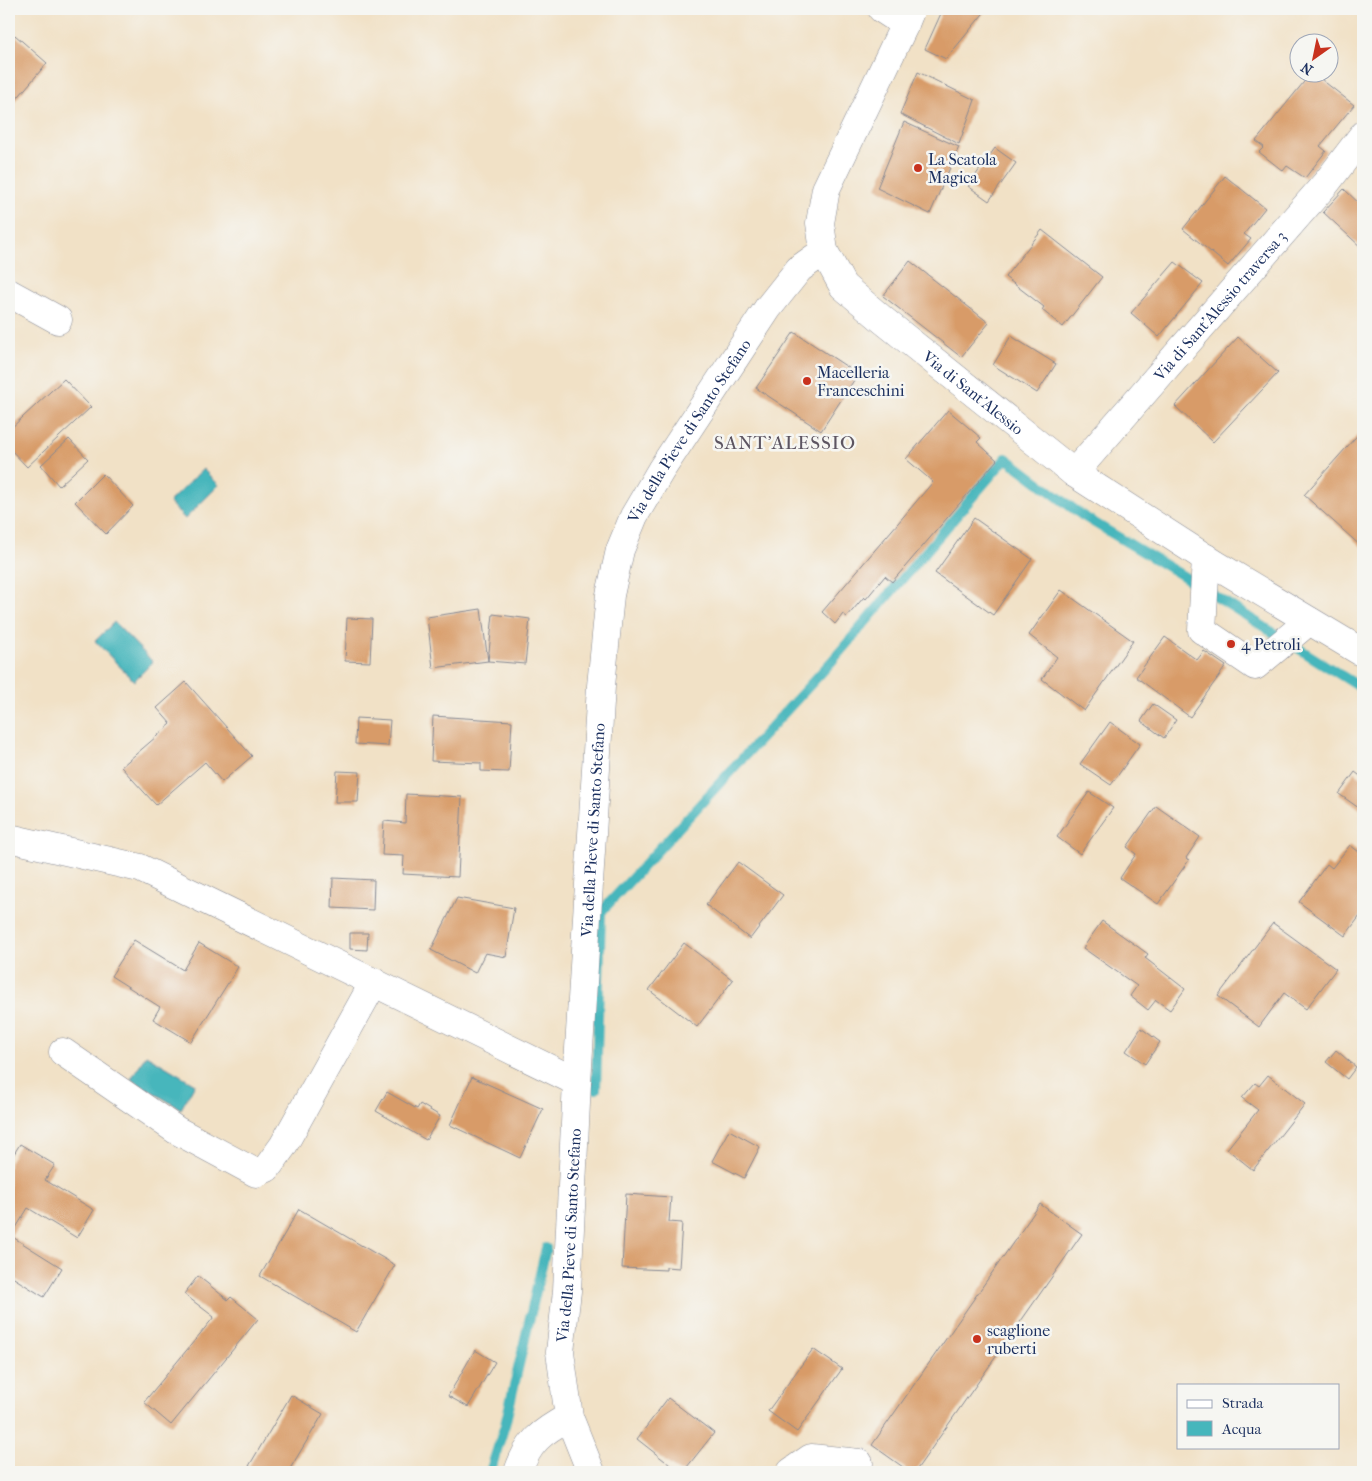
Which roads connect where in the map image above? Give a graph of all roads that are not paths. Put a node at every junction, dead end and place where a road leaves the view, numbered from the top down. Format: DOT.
graph roads {
  1 [pos="882,9"];
  2 [pos="908,17"];
  3 [pos="1363,135"];
  4 [pos="824,251"];
  5 [pos="9,294"];
  6 [pos="58,320"];
  7 [pos="1074,474"];
  8 [pos="1206,558"];
  9 [pos="1309,621"];
  10 [pos="1363,653"];
  11 [pos="9,838"];
  12 [pos="374,982"];
  13 [pos="63,1052"];
  14 [pos="576,1082"];
  15 [pos="569,1417"];
  16 [pos="859,1463"];
  17 [pos="518,1472"];
  18 [pos="591,1472"];
  19 [pos="791,1472"];
  1 -- 2 [label="street"];
  2 -- 4 [label="street, Via di Sant'Alessio"];
  3 -- 7 [label="street, Via di Sant'Alessio traversa 3"];
  4 -- 7 [label="street, Via di Sant'Alessio"];
  4 -- 14 [label="street, Via della Pieve di Santo Stefano"];
  5 -- 6 [label="street"];
  7 -- 8 [label="street, Via di Sant'Alessio"];
  8 -- 9 [label="street, Via di Sant'Alessio"];
  8 -- 9 [label="street"];
  9 -- 10 [label="street, Via di Sant'Alessio"];
  11 -- 12 [label="street"];
  12 -- 13 [label="street"];
  12 -- 14 [label="street"];
  14 -- 15 [label="street, Via della Pieve di Santo Stefano"];
  15 -- 17 [label="street"];
  15 -- 18 [label="street, Via della Pieve di Santo Stefano"];
  16 -- 19 [label="street"];
}
